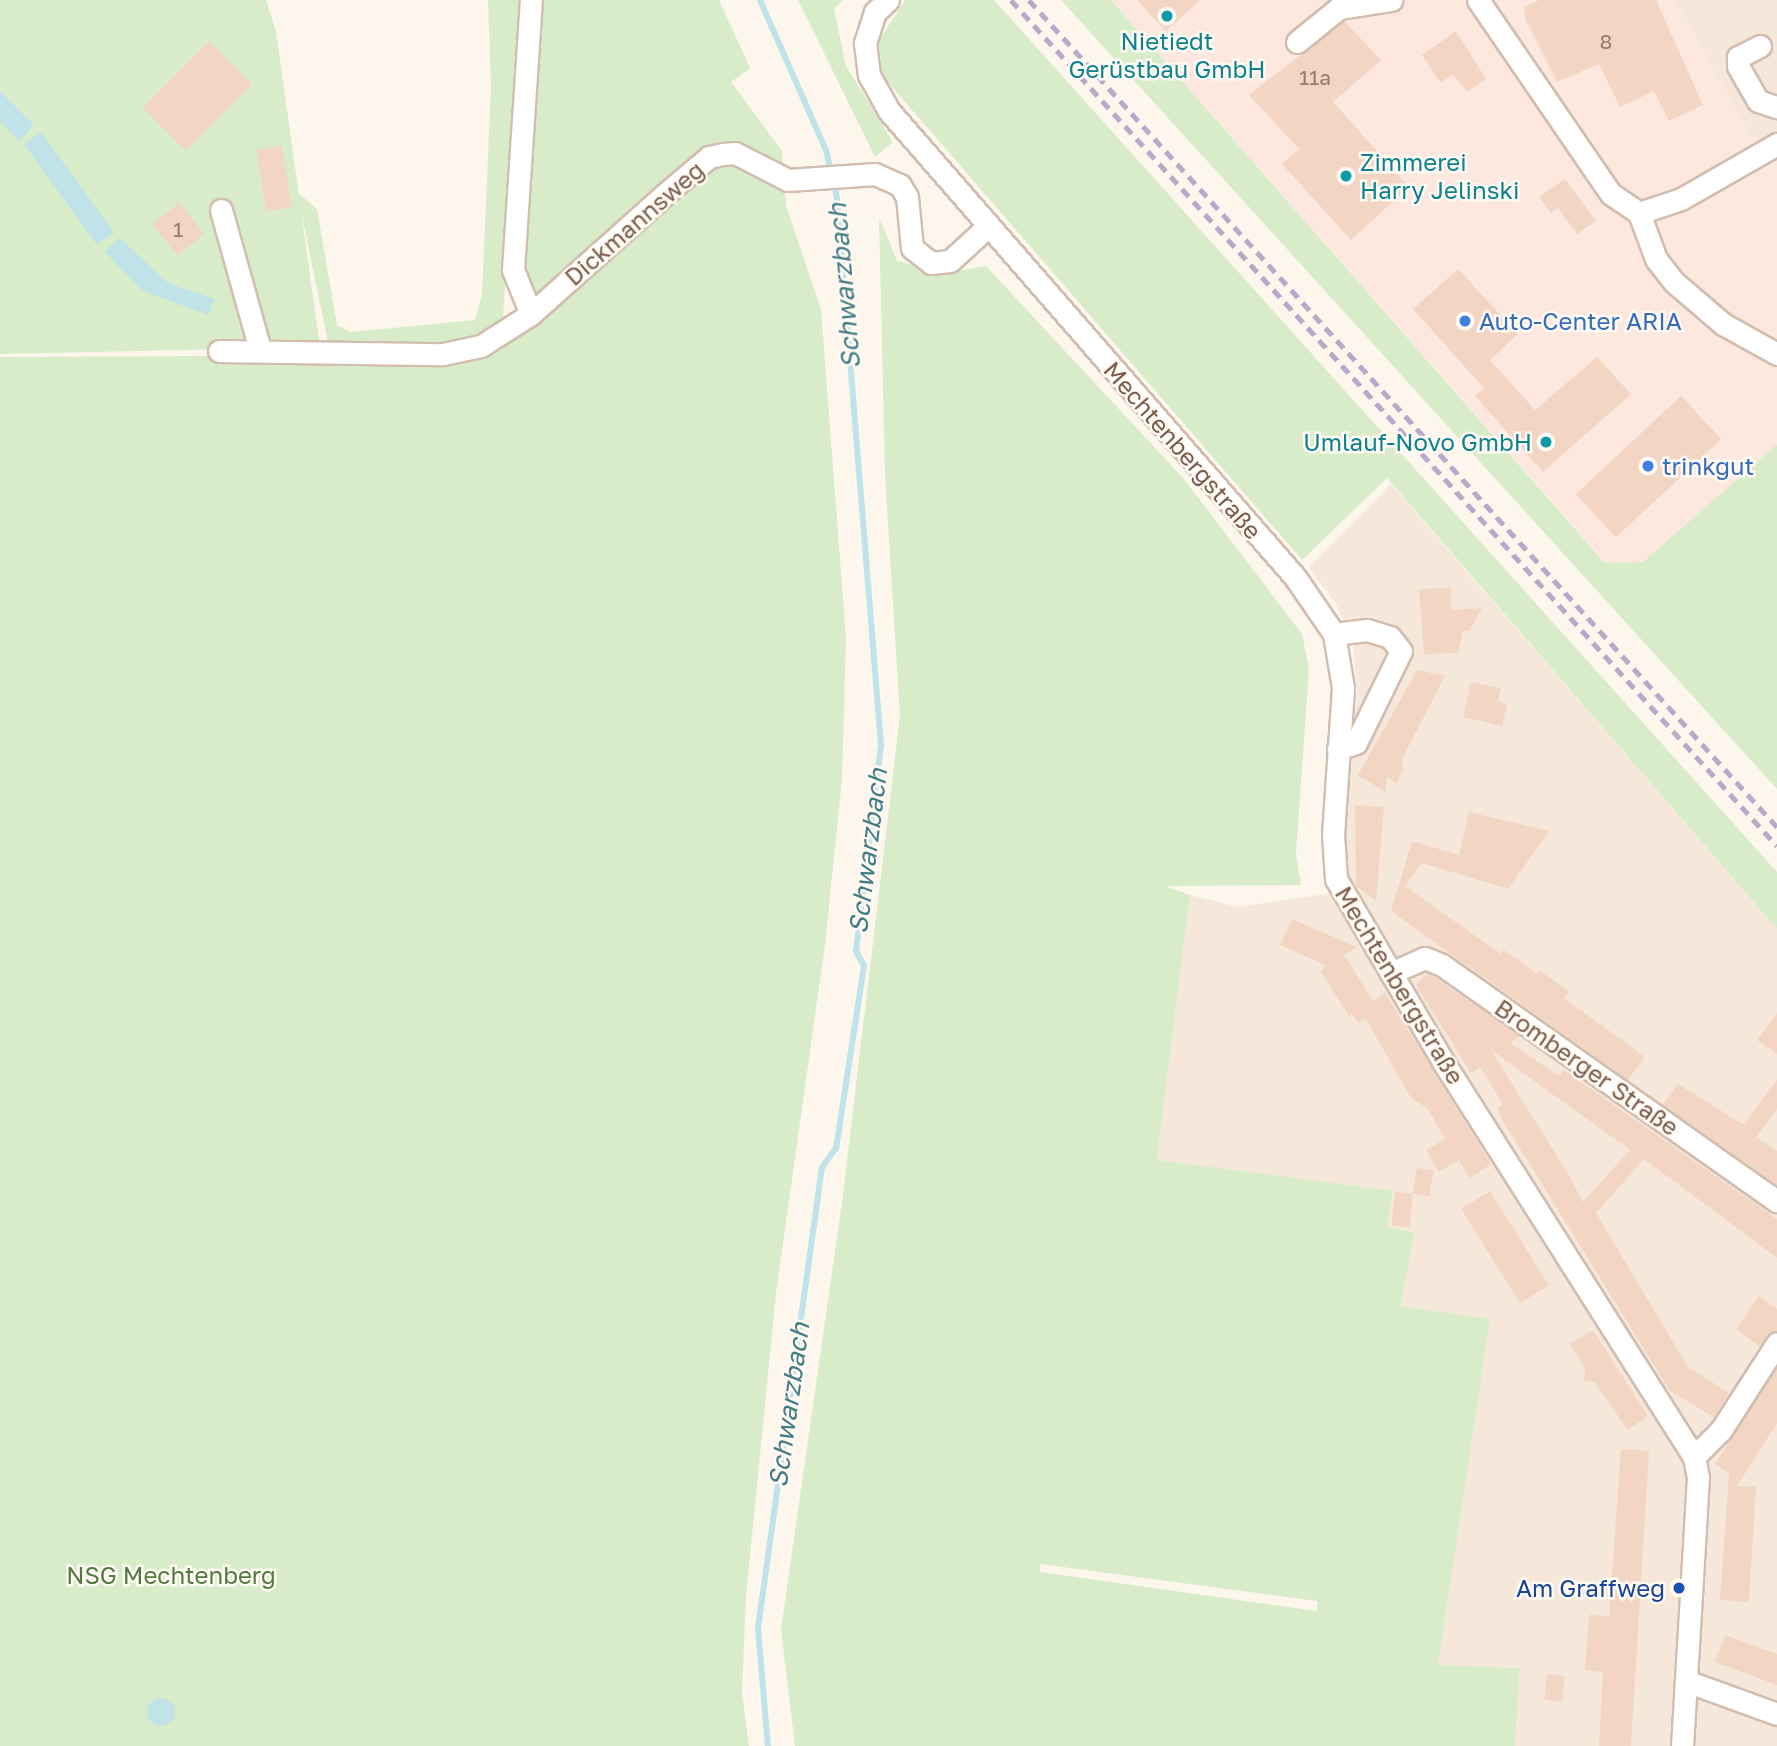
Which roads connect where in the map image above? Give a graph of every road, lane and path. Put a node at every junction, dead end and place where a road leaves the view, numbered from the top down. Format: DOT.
graph roads {
  1 [pos="531,0"];
  2 [pos="888,0"];
  3 [pos="1391,0"];
  4 [pos="1478,0"];
  5 [pos="1297,42"];
  6 [pos="1760,46"];
  7 [pos="1777,107"];
  8 [pos="1777,144"];
  9 [pos="221,210"];
  10 [pos="1639,213"];
  11 [pos="987,228"];
  12 [pos="531,314"];
  13 [pos="260,350"];
  14 [pos="219,351"];
  15 [pos="1777,354"];
  16 [pos="1334,634"];
  17 [pos="1338,749"];
  18 [pos="1391,973"];
  19 [pos="1777,1202"];
  20 [pos="1777,1343"];
  21 [pos="1694,1457"];
  22 [pos="1686,1681"];
  23 [pos="1777,1714"];
  24 [pos="1682,1746"];
  1 -- 12 [label="street"];
  2 -- 11 [label="street, Mechtenbergstraße"];
  3 -- 5 [label="street"];
  4 -- 10 [label="street"];
  6 -- 7 [label="street"];
  8 -- 10 [label="street"];
  9 -- 13 [label="street"];
  10 -- 15 [label="street"];
  11 -- 12 [label="street, Dickmannsweg"];
  11 -- 16 [label="street, Mechtenbergstraße"];
  12 -- 13 [label="street, Dickmannsweg"];
  13 -- 14 [label="street, Dickmannsweg"];
  16 -- 17 [label="street, Mechtenbergstraße"];
  16 -- 17 [label="street"];
  17 -- 18 [label="street, Mechtenbergstraße"];
  18 -- 19 [label="street, Bromberger Straße"];
  18 -- 21 [label="street, Mechtenbergstraße"];
  20 -- 21 [label="street"];
  21 -- 22 [label="street, Mechtenbergstraße"];
  22 -- 23 [label="street"];
  22 -- 24 [label="street, Mechtenbergstraße"];
}
